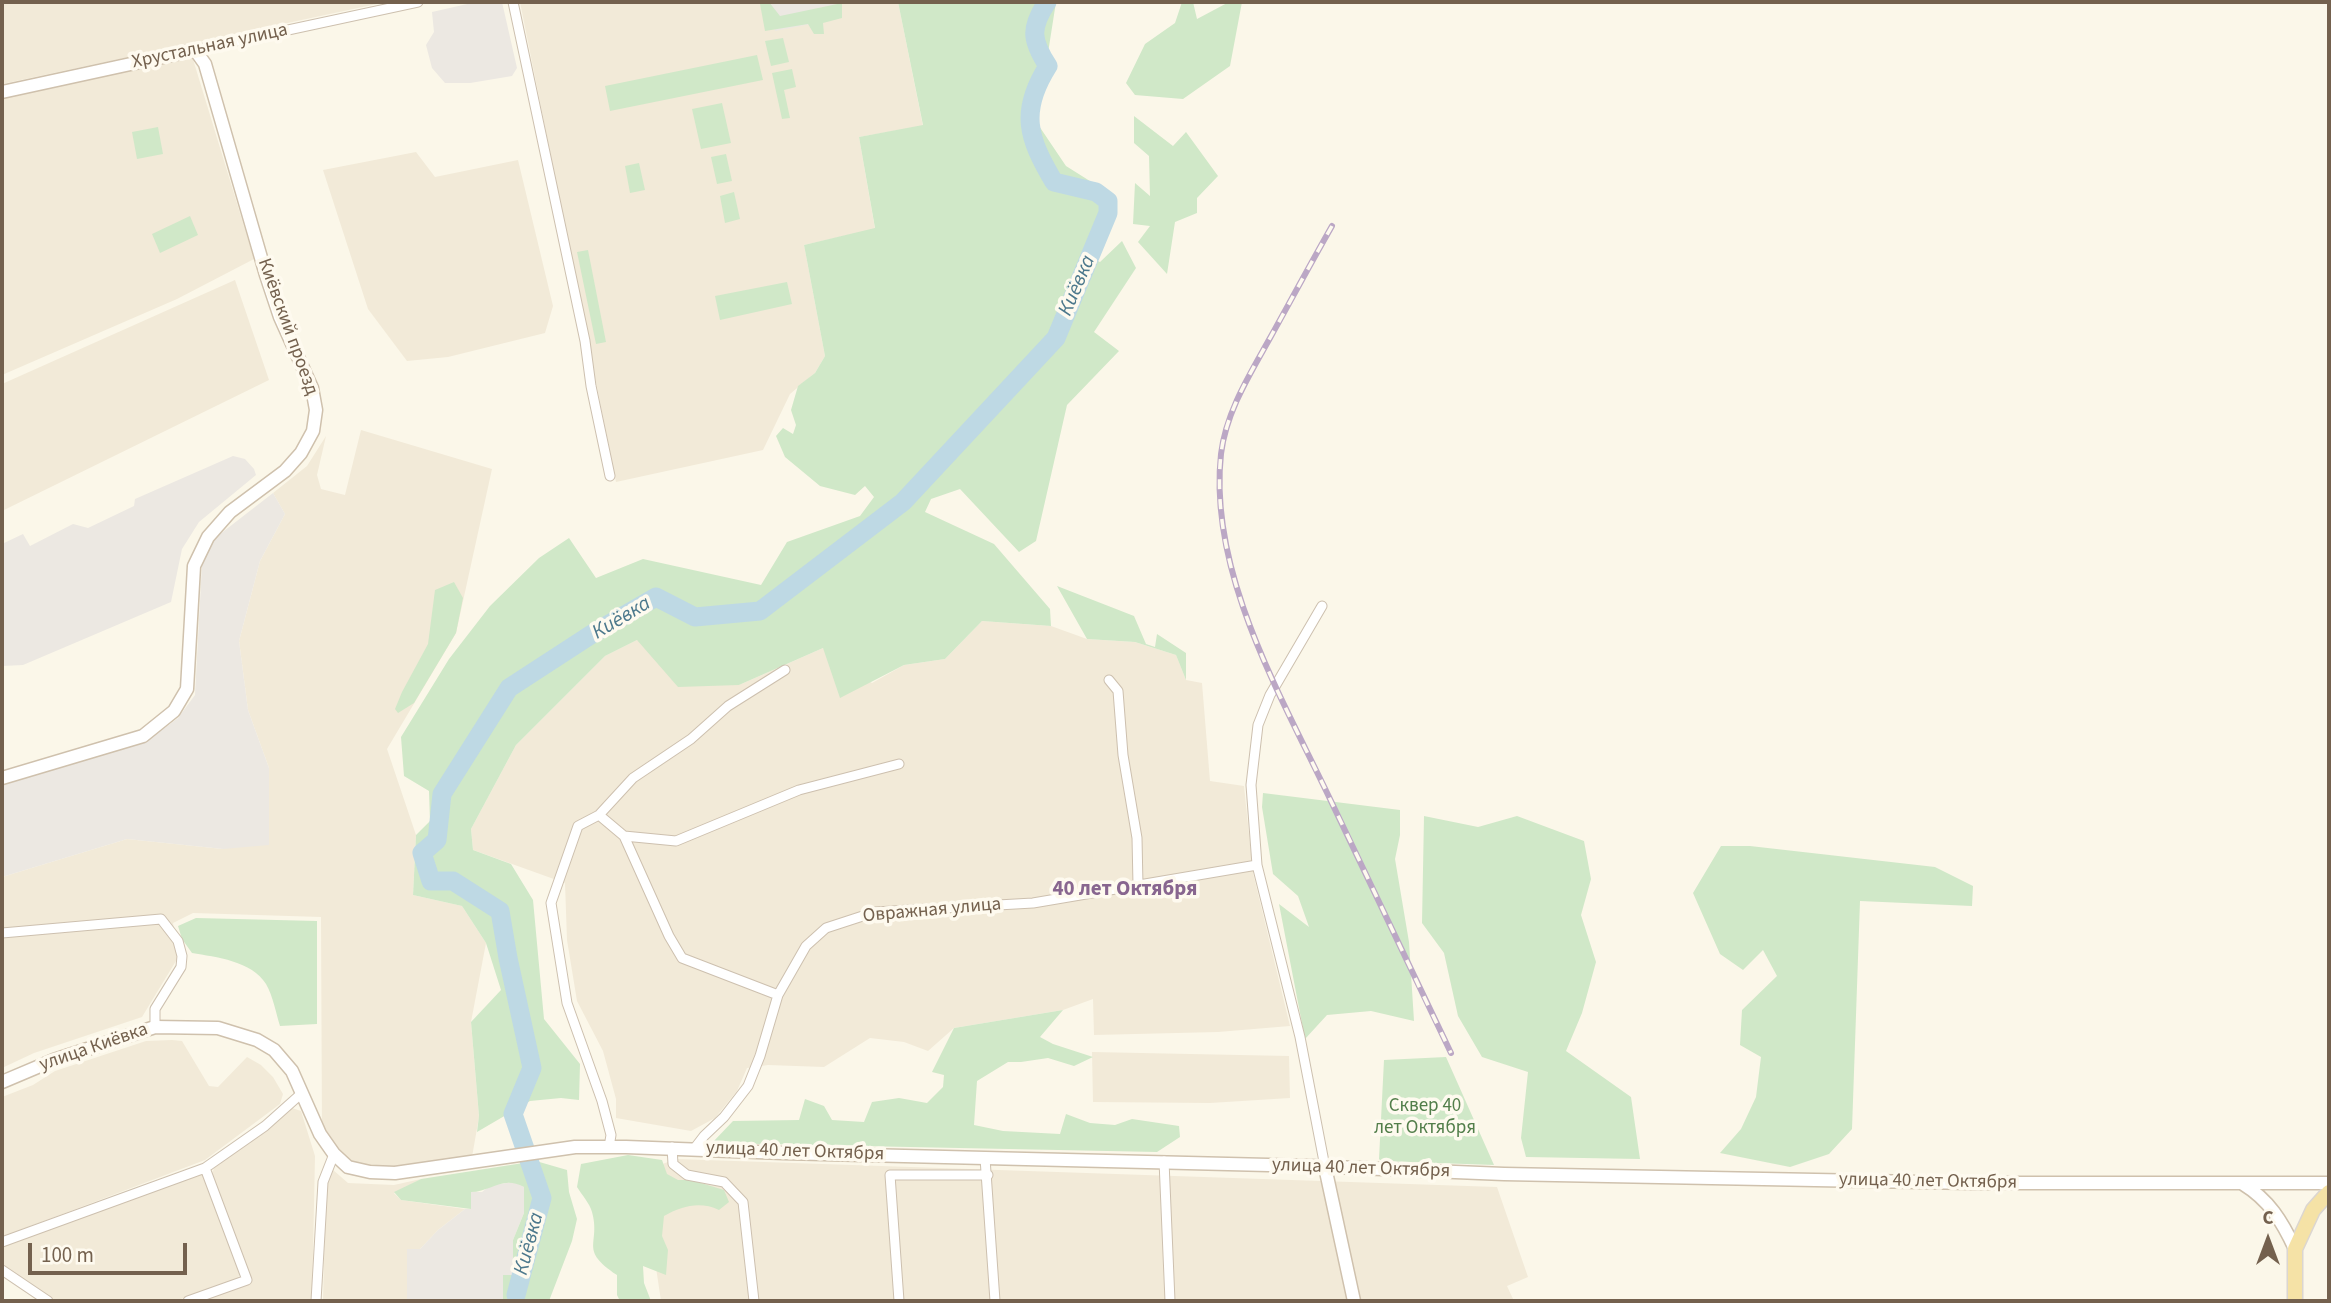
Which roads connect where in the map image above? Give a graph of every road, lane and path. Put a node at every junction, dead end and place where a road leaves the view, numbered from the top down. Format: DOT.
graph roads {
  1 [pos="418,2"];
  2 [pos="513,2"];
  3 [pos="402,3"];
  4 [pos="195,50"];
  5 [pos="2,92"];
  6 [pos="610,476"];
  7 [pos="1322,606"];
  8 [pos="785,670"];
  9 [pos="1109,680"];
  10 [pos="899,764"];
  11 [pos="2,778"];
  12 [pos="599,815"];
  13 [pos="624,836"];
  14 [pos="1257,864"];
  15 [pos="1138,885"];
  16 [pos="2,933"];
  17 [pos="778,995"];
  18 [pos="155,1027"];
  19 [pos="2,1082"];
  20 [pos="302,1093"];
  21 [pos="609,1147"];
  22 [pos="671,1147"];
  23 [pos="694,1149"];
  24 [pos="334,1154"];
  25 [pos="985,1158"];
  26 [pos="1164,1161"];
  27 [pos="1325,1167"];
  28 [pos="205,1168"];
  29 [pos="988,1175"];
  30 [pos="2243,1184"];
  31 [pos="2327,1184"];
  32 [pos="2,1242"];
  33 [pos="2295,1249"];
  34 [pos="2,1270"];
  35 [pos="48,1301"];
  36 [pos="188,1301"];
  37 [pos="316,1301"];
  38 [pos="754,1301"];
  39 [pos="899,1301"];
  40 [pos="995,1301"];
  41 [pos="1170,1301"];
  42 [pos="1354,1301"];
  43 [pos="2295,1301"];
  1 -- 3 [label="street, Хрустальная улица"];
  2 -- 6 [label="street"];
  3 -- 4 [label="street, Хрустальная улица"];
  4 -- 5 [label="main road, Хрустальная улица"];
  4 -- 11 [label="main road, Киёвский проезд"];
  7 -- 14 [label="street"];
  8 -- 12 [label="street"];
  9 -- 15 [label="street"];
  10 -- 13 [label="street"];
  12 -- 13 [label="street"];
  12 -- 21 [label="street"];
  13 -- 17 [label="street"];
  14 -- 15 [label="street, Овражная улица"];
  14 -- 27 [label="street"];
  15 -- 17 [label="street, Овражная улица"];
  16 -- 18 [label="street"];
  17 -- 23 [label="street, Овражная улица"];
  18 -- 19 [label="main road, улица Киёвка"];
  18 -- 20 [label="main road, улица Киёвка"];
  20 -- 24 [label="main road, улица Киёвка"];
  20 -- 28 [label="street"];
  21 -- 22 [label="main road, улица 40 лет Октября"];
  21 -- 24 [label="main road, улица 40 лет Октября"];
  22 -- 23 [label="main road, улица 40 лет Октября"];
  22 -- 38 [label="street"];
  23 -- 25 [label="main road, улица 40 лет Октября"];
  24 -- 37 [label="street"];
  25 -- 26 [label="main road, улица 40 лет Октября"];
  25 -- 29 [label="street"];
  26 -- 27 [label="main road, улица 40 лет Октября"];
  26 -- 41 [label="street"];
  27 -- 30 [label="main road, улица 40 лет Октября"];
  27 -- 42 [label="main road"];
  28 -- 32 [label="street"];
  28 -- 36 [label="street"];
  29 -- 39 [label="street"];
  29 -- 40 [label="street"];
  30 -- 31 [label="main road, улица 40 лет Октября"];
  30 -- 33 [label="main road"];
  31 -- 33 [label="main road"];
  33 -- 43 [label="main road"];
  34 -- 35 [label="street"];
}
